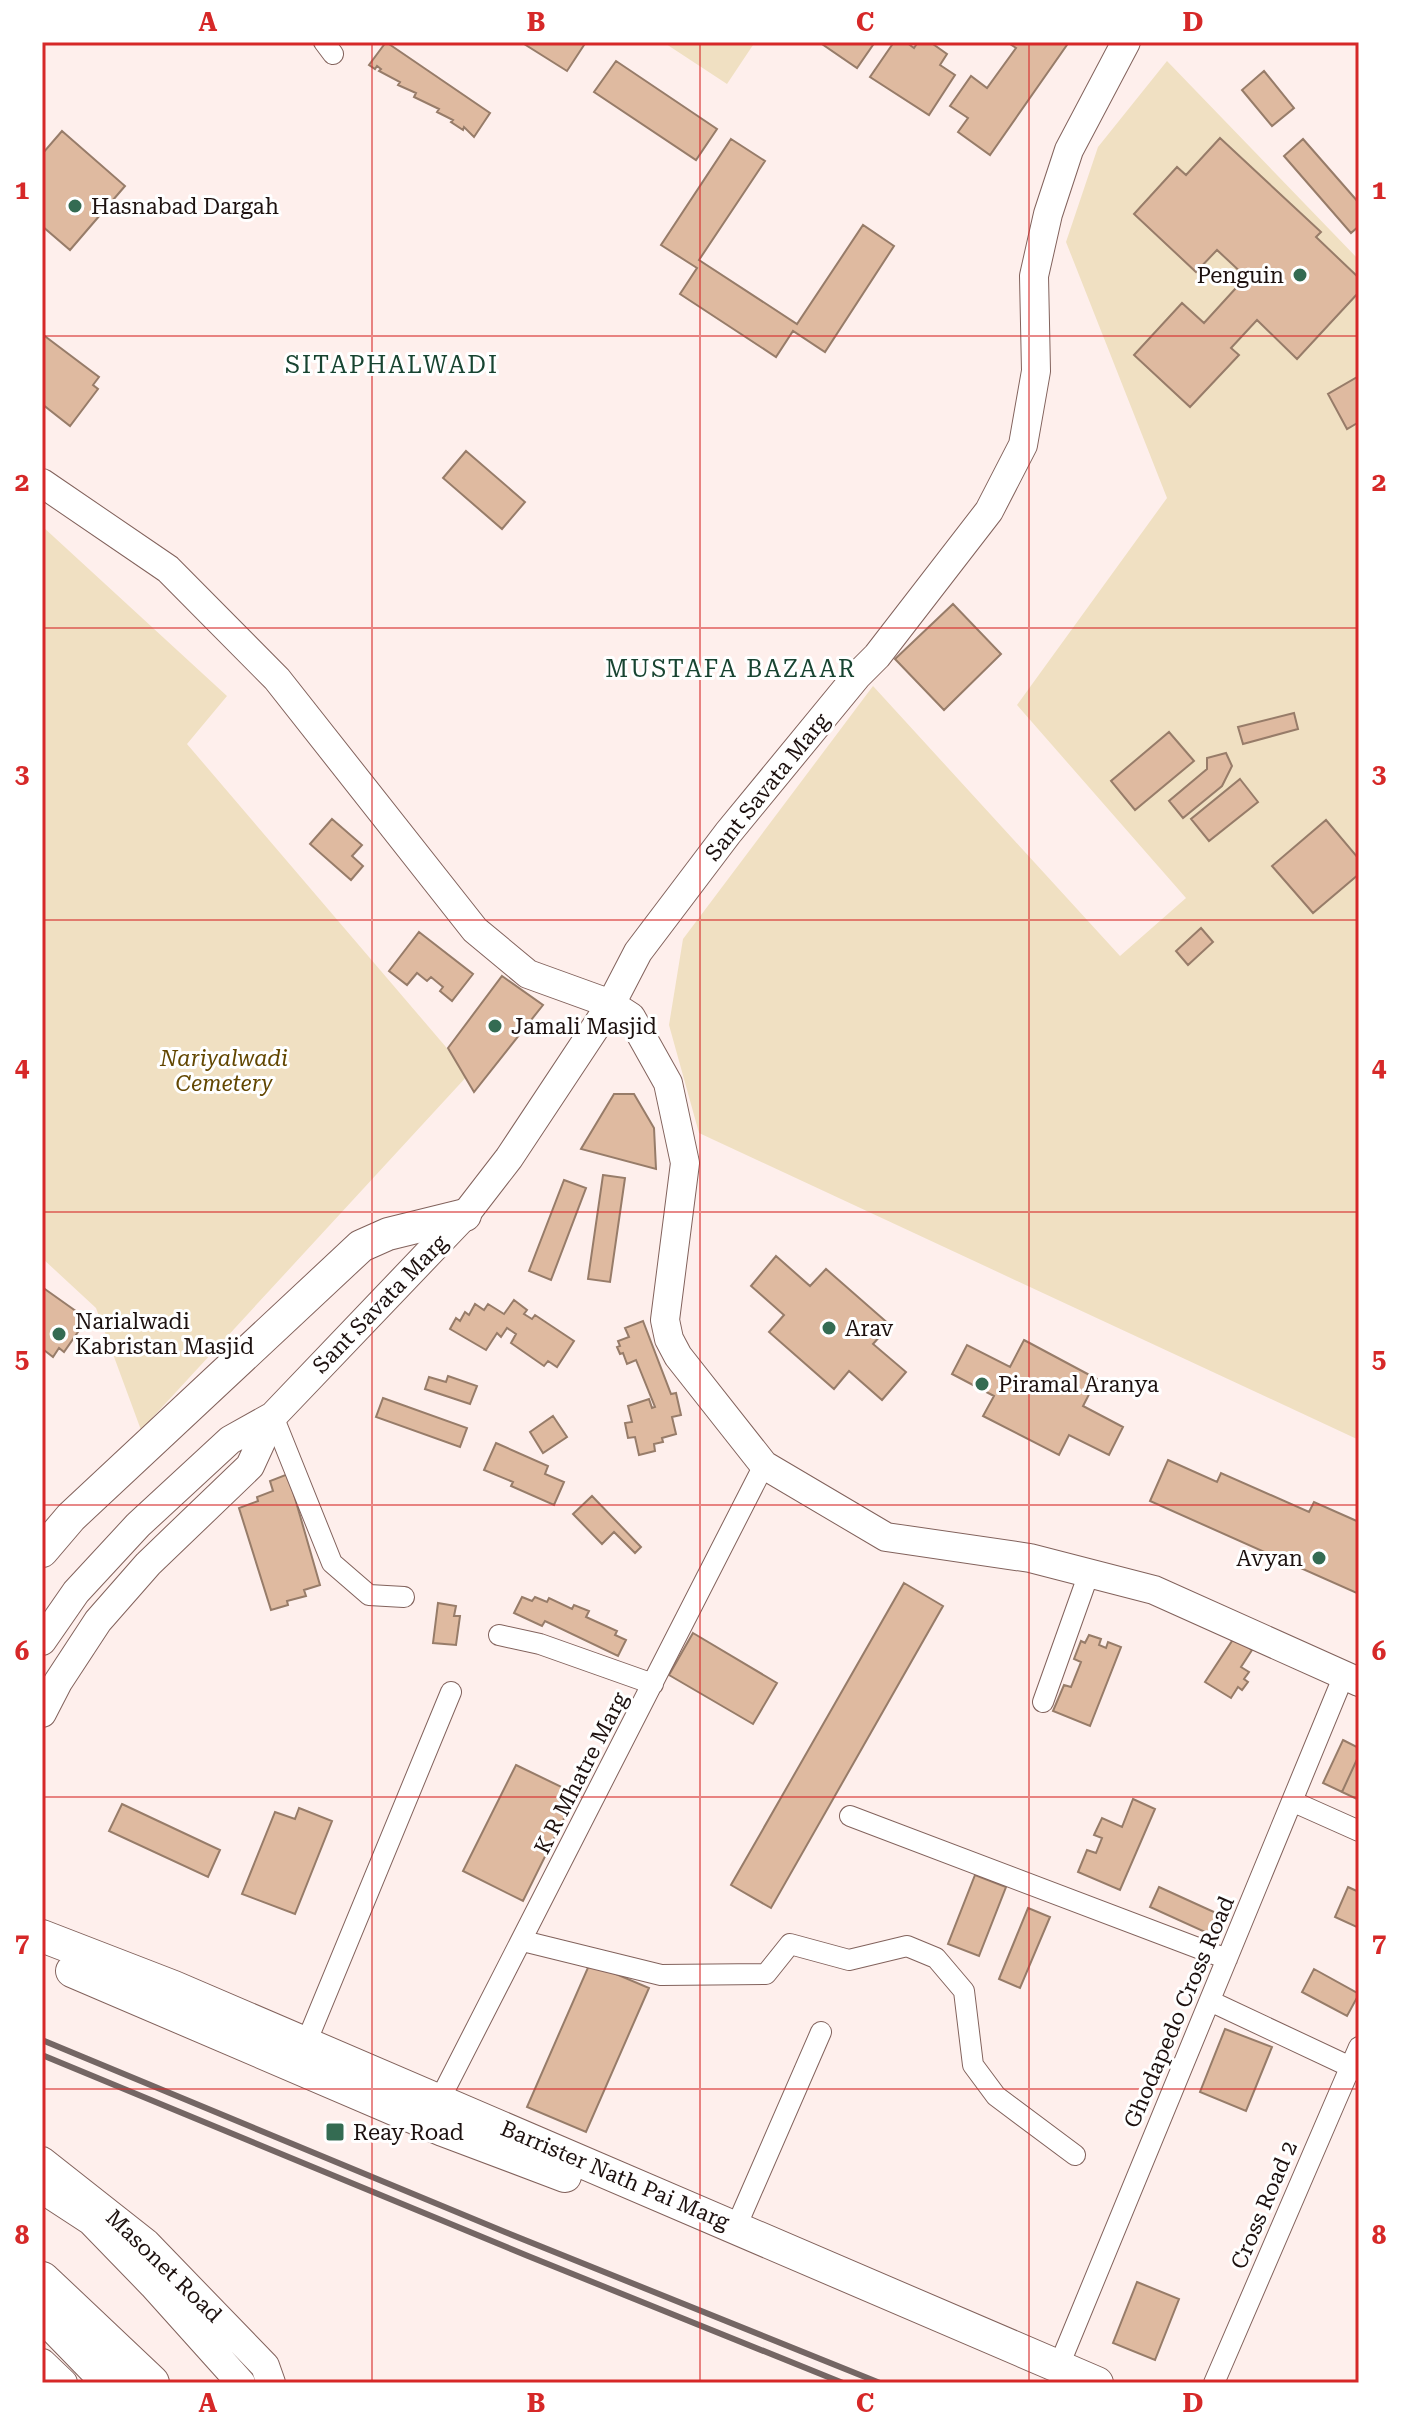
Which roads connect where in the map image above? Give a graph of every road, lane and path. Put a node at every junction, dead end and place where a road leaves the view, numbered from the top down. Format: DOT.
graph roads {
  1 [pos="1126,42"];
  2 [pos="42,483"];
  3 [pos="611,1004"];
  4 [pos="465,1215"];
  5 [pos="273,1416"];
  6 [pos="764,1465"];
  7 [pos="42,1551"];
  8 [pos="1089,1573"];
  9 [pos="404,1597"];
  10 [pos="499,1635"];
  11 [pos="42,1641"];
  12 [pos="1352,1679"];
  13 [pos="653,1684"];
  14 [pos="451,1692"];
  15 [pos="1043,1702"];
  16 [pos="42,1713"];
  17 [pos="1294,1802"];
  18 [pos="850,1816"];
  19 [pos="1359,1831"];
  20 [pos="42,1936"];
  21 [pos="523,1941"];
  22 [pos="42,1958"];
  23 [pos="1227,1959"];
  24 [pos="1210,2001"];
  25 [pos="821,2032"];
  26 [pos="306,2043"];
  27 [pos="1359,2047"];
  28 [pos="1355,2069"];
  29 [pos="439,2101"];
  30 [pos="1075,2155"];
  31 [pos="42,2161"];
  32 [pos="42,2189"];
  33 [pos="736,2227"];
  34 [pos="42,2280"];
  35 [pos="42,2312"];
  36 [pos="42,2363"];
  37 [pos="1054,2375"];
  38 [pos="63,2383"];
  39 [pos="111,2383"];
  40 [pos="151,2383"];
  41 [pos="241,2383"];
  42 [pos="271,2383"];
  43 [pos="1097,2383"];
  44 [pos="1214,2383"];
  1 -- 3 [label="street, Sant Savata Marg"];
  2 -- 3 [label="street"];
  3 -- 4 [label="street, Sant Savata Marg"];
  3 -- 6 [label="street"];
  4 -- 5 [label="street, Sant Savata Marg"];
  4 -- 7 [label="main road"];
  5 -- 9 [label="street"];
  5 -- 11 [label="street, Sant Savata Marg"];
  5 -- 16 [label="street, Sant Savata Marg"];
  6 -- 8 [label="street"];
  6 -- 13 [label="street, K R Mhatre Marg"];
  8 -- 12 [label="street"];
  8 -- 15 [label="street"];
  10 -- 13 [label="street"];
  12 -- 17 [label="street, Ghodapedo Cross Road"];
  13 -- 21 [label="street, K R Mhatre Marg"];
  14 -- 26 [label="street"];
  17 -- 19 [label="street"];
  17 -- 23 [label="street, Ghodapedo Cross Road"];
  18 -- 23 [label="street"];
  20 -- 26 [label="main road, Barrister Nath Pai Marg"];
  21 -- 29 [label="street, K R Mhatre Marg"];
  21 -- 30 [label="street"];
  22 -- 37 [label="main road, Barrister Nath Pai Marg"];
  23 -- 24 [label="street, Ghodapedo Cross Road"];
  24 -- 28 [label="street"];
  24 -- 37 [label="street, Ghodapedo Cross Road"];
  25 -- 33 [label="street"];
  26 -- 29 [label="main road, Barrister Nath Pai Marg"];
  27 -- 28 [label="street, Cross Road 2"];
  28 -- 44 [label="street, Cross Road 2"];
  29 -- 33 [label="main road, Barrister Nath Pai Marg"];
  31 -- 42 [label="street, Masonet Road"];
  32 -- 41 [label="street, Masonet Road"];
  33 -- 37 [label="main road, Barrister Nath Pai Marg"];
  34 -- 40 [label="highway"];
  35 -- 39 [label="highway"];
  36 -- 38 [label="street"];
  37 -- 43 [label="main road, Barrister Nath Pai Marg"];
}
